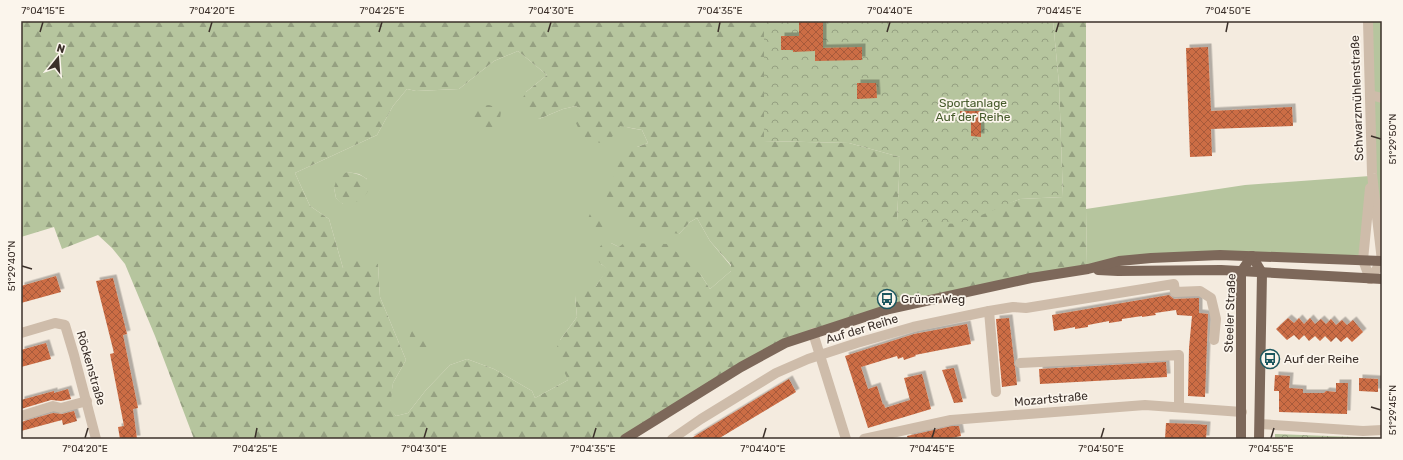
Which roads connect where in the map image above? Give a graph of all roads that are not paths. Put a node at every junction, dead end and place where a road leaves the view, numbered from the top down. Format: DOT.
graph roads {
  1 [pos="1368,21"];
  2 [pos="1370,95"];
  3 [pos="1382,98"];
  4 [pos="1372,174"];
  5 [pos="1378,185"];
  6 [pos="1252,256"];
  7 [pos="1363,260"];
  8 [pos="1382,261"];
  9 [pos="1088,269"];
  10 [pos="1241,272"];
  11 [pos="1262,273"];
  12 [pos="1370,279"];
  13 [pos="1382,279"];
  14 [pos="989,311"];
  15 [pos="21,333"];
  16 [pos="813,333"];
  17 [pos="1214,340"];
  18 [pos="819,356"];
  19 [pos="1020,363"];
  20 [pos="996,392"];
  21 [pos="87,401"];
  22 [pos="1179,407"];
  23 [pos="1242,412"];
  24 [pos="21,416"];
  25 [pos="1260,424"];
  26 [pos="1382,430"];
  27 [pos="96,439"];
  28 [pos="625,439"];
  29 [pos="672,439"];
  30 [pos="846,439"];
  31 [pos="864,439"];
  32 [pos="1241,439"];
  33 [pos="1259,439"];
  1 -- 2 [label="street, Schwarzmühlenstraße"];
  2 -- 3 [label="street"];
  2 -- 4 [label="street, Schwarzmühlenstraße"];
  4 -- 5 [label="street, Schwarzmühlenstraße"];
  4 -- 7 [label="street, Schwarzmühlenstraße"];
  5 -- 8 [label="street, Schwarzmühlenstraße"];
  6 -- 7 [label="main road, Auf der Reihe"];
  6 -- 9 [label="main road, Auf der Reihe"];
  6 -- 10 [label="main road, Steeler Straße"];
  6 -- 11 [label="main road"];
  7 -- 8 [label="main road, Auf der Reihe"];
  7 -- 12 [label="street, Schwarzmühlenstraße"];
  8 -- 12 [label="street"];
  9 -- 10 [label="main road, Auf der Reihe"];
  9 -- 16 [label="main road, Auf der Reihe"];
  10 -- 11 [label="main road, Auf der Reihe"];
  10 -- 23 [label="main road, Steeler Straße"];
  11 -- 12 [label="main road, Auf der Reihe"];
  11 -- 25 [label="main road"];
  12 -- 13 [label="main road, Auf der Reihe"];
  14 -- 17 [label="street, Auf der Reihe"];
  14 -- 18 [label="street, Auf der Reihe"];
  14 -- 20 [label="street"];
  15 -- 21 [label="street, Röckenstraße"];
  16 -- 18 [label="street"];
  16 -- 28 [label="main road, Auf der Reihe"];
  18 -- 29 [label="street, Auf der Reihe"];
  18 -- 30 [label="street"];
  19 -- 22 [label="street"];
  21 -- 24 [label="street"];
  21 -- 27 [label="street, Röckenstraße"];
  22 -- 23 [label="street, Mozartstraße"];
  22 -- 31 [label="street, Mozartstraße"];
  23 -- 32 [label="main road, Steeler Straße"];
  25 -- 26 [label="street"];
  25 -- 33 [label="main road"];
}
